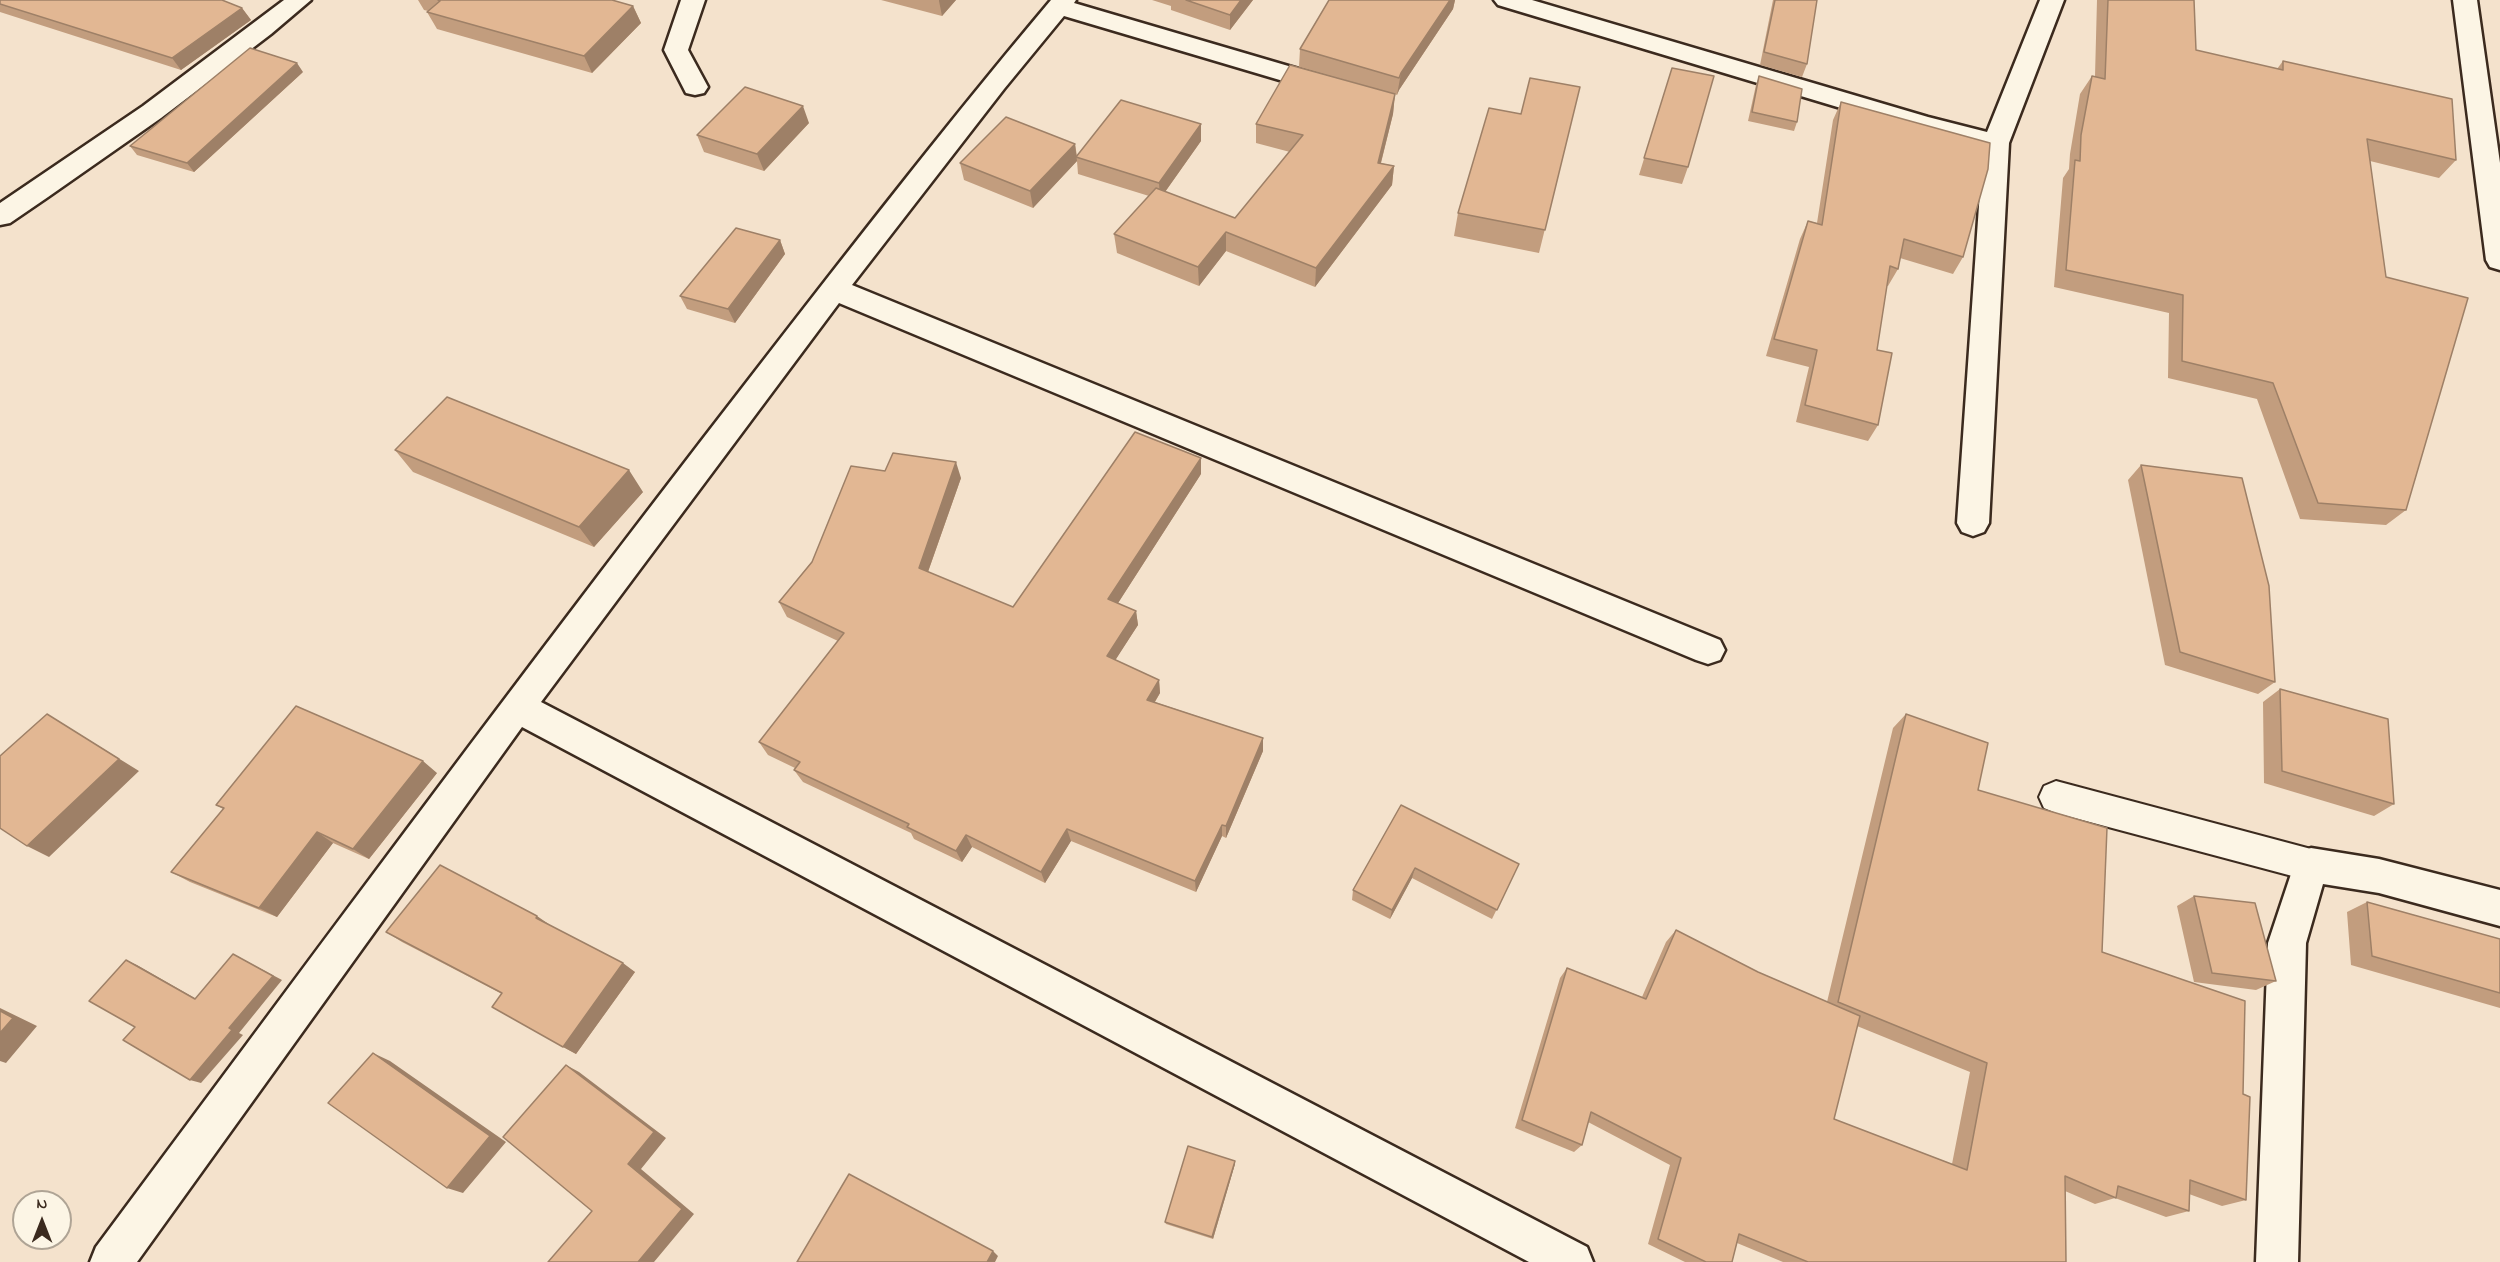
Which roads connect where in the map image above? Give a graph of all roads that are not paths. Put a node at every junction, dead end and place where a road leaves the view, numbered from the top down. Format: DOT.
graph roads {
  1 [pos="298,0"];
  2 [pos="693,0"];
  3 [pos="1506,0"];
  4 [pos="2052,0"];
  5 [pos="2464,0"];
  6 [pos="1063,3"];
  7 [pos="694,87"];
  8 [pos="1345,91"];
  9 [pos="1996,143"];
  10 [pos="0,216"];
  11 [pos="2500,260"];
  12 [pos="834,290"];
  13 [pos="1973,523"];
  14 [pos="1708,650"];
  15 [pos="516,706"];
  16 [pos="2056,797"];
  17 [pos="2311,865"];
  18 [pos="2500,908"];
  19 [pos="111,1262"];
  20 [pos="1572,1262"];
  21 [pos="2277,1262"];
  1 -- 10 [label="street"];
  2 -- 7 [label="street"];
  3 -- 9 [label="street"];
  4 -- 9 [label="street"];
  5 -- 11 [label="street"];
  6 -- 8 [label="street"];
  6 -- 12 [label="street"];
  9 -- 13 [label="street"];
  12 -- 14 [label="street"];
  12 -- 15 [label="street"];
  15 -- 19 [label="street"];
  15 -- 20 [label="street"];
  16 -- 17 [label="lane"];
  17 -- 18 [label="street"];
  17 -- 21 [label="street"];
}
